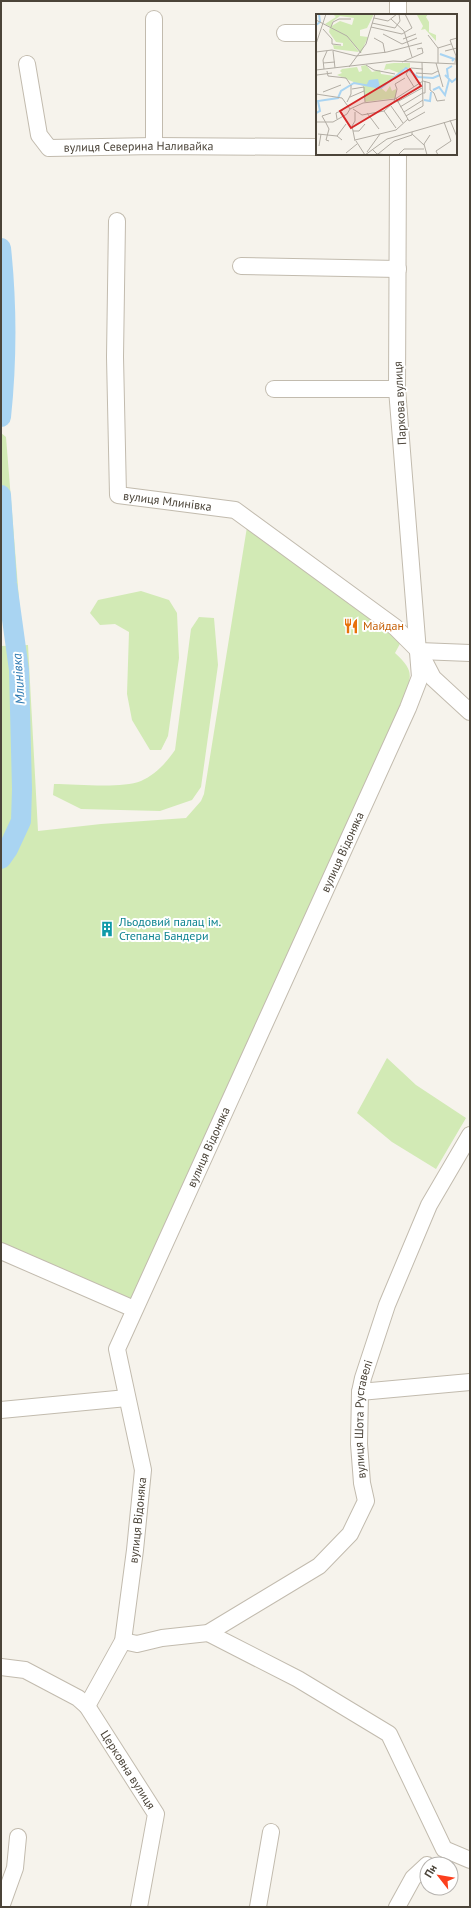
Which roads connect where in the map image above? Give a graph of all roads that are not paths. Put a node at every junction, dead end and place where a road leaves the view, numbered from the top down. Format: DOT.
graph roads {
  1 [pos="398,1"];
  2 [pos="398,14"];
  3 [pos="154,19"];
  4 [pos="284,33"];
  5 [pos="316,33"];
  6 [pos="27,64"];
  7 [pos="154,146"];
  8 [pos="316,147"];
  9 [pos="398,155"];
  10 [pos="117,221"];
  11 [pos="241,266"];
  12 [pos="398,268"];
  13 [pos="274,388"];
  14 [pos="397,389"];
  15 [pos="419,651"];
  16 [pos="470,653"];
  17 [pos="470,712"];
  18 [pos="470,1135"];
  19 [pos="1,1251"];
  20 [pos="134,1310"];
  21 [pos="470,1382"];
  22 [pos="360,1392"];
  23 [pos="127,1398"];
  24 [pos="1,1410"];
  25 [pos="208,1633"];
  26 [pos="123,1641"];
  27 [pos="1,1667"];
  28 [pos="87,1706"];
  29 [pos="271,1832"];
  30 [pos="18,1836"];
  31 [pos="444,1849"];
  32 [pos="436,1856"];
  33 [pos="470,1860"];
  34 [pos="419,1871"];
  35 [pos="1,1906"];
  36 [pos="139,1907"];
  37 [pos="258,1907"];
  38 [pos="397,1907"];
  1 -- 2 [label="street"];
  3 -- 7 [label="street"];
  4 -- 5 [label="street"];
  6 -- 7 [label="street, вулиця Северина Наливайка"];
  7 -- 8 [label="street, вулиця Северина Наливайка"];
  9 -- 12 [label="street, Паркова вулиця"];
  10 -- 15 [label="street, вулиця Млинівка"];
  11 -- 12 [label="street"];
  12 -- 14 [label="street, Паркова вулиця"];
  13 -- 14 [label="street"];
  14 -- 15 [label="street, Паркова вулиця"];
  15 -- 16 [label="street"];
  15 -- 17 [label="street"];
  15 -- 20 [label="street, вулиця Відоняка"];
  18 -- 22 [label="street, вулиця Шота Руставелі"];
  19 -- 20 [label="street"];
  20 -- 23 [label="street, вулиця Відоняка"];
  21 -- 22 [label="street"];
  22 -- 25 [label="street, вулиця Шота Руставелі"];
  23 -- 24 [label="street"];
  23 -- 26 [label="street, вулиця Відоняка"];
  25 -- 26 [label="street, вулиця Шота Руставелі"];
  25 -- 31 [label="street"];
  26 -- 28 [label="street, вулиця Відоняка"];
  27 -- 28 [label="street"];
  28 -- 36 [label="street, Церковна вулиця"];
  29 -- 37 [label="street"];
  30 -- 35 [label="street"];
  31 -- 32 [label="street"];
  31 -- 33 [label="street"];
  34 -- 38 [label="street"];
}
